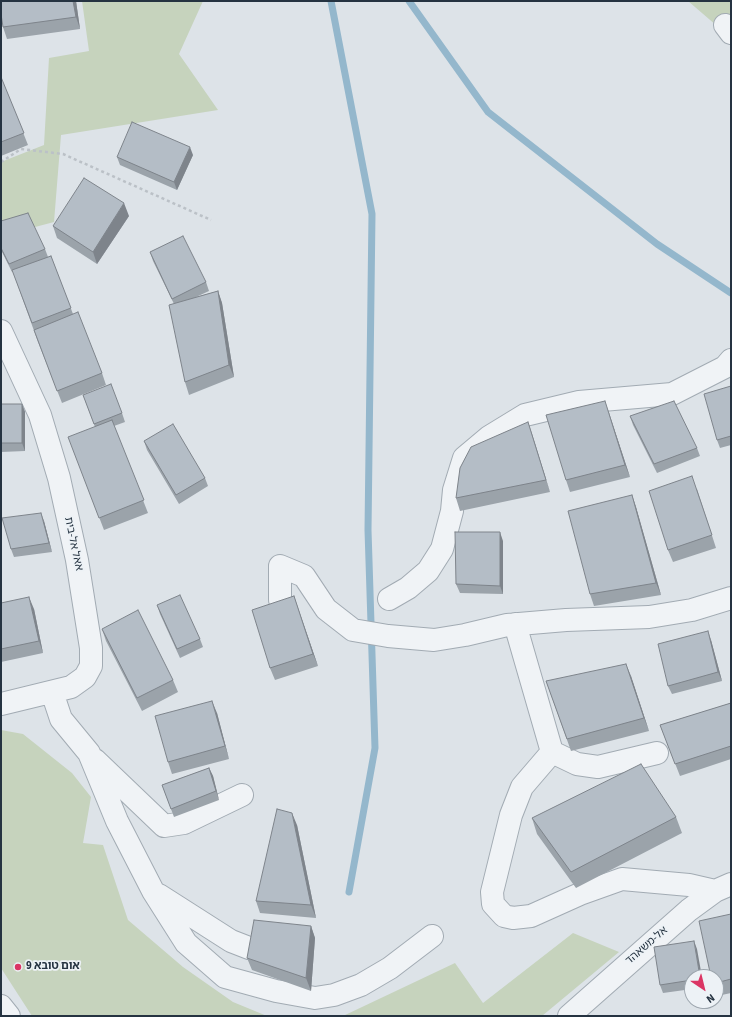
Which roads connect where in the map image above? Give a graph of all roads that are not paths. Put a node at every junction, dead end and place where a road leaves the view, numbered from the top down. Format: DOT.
graph roads {
  1 [pos="1,330"];
  2 [pos="731,360"];
  3 [pos="389,598"];
  4 [pos="731,598"];
  5 [pos="280,600"];
  6 [pos="515,624"];
  7 [pos="52,692"];
  8 [pos="1,704"];
  9 [pos="552,752"];
  10 [pos="89,753"];
  11 [pos="657,753"];
  12 [pos="242,795"];
  13 [pos="723,888"];
  14 [pos="153,892"];
  15 [pos="432,936"];
  16 [pos="248,948"];
  17 [pos="1,1006"];
  18 [pos="9,1016"];
  19 [pos="569,1016"];
  1 -- 7 [label="street, אאל אל-בית"];
  2 -- 3 [label="street"];
  4 -- 6 [label="street"];
  5 -- 6 [label="street"];
  6 -- 9 [label="street"];
  7 -- 8 [label="street, אאל אל-בית"];
  7 -- 10 [label="street"];
  9 -- 11 [label="street"];
  9 -- 13 [label="street"];
  10 -- 12 [label="street"];
  10 -- 14 [label="street"];
  13 -- 19 [label="street, אל-משאהד"];
  14 -- 15 [label="street"];
  14 -- 16 [label="street"];
  17 -- 18 [label="street"];
}
